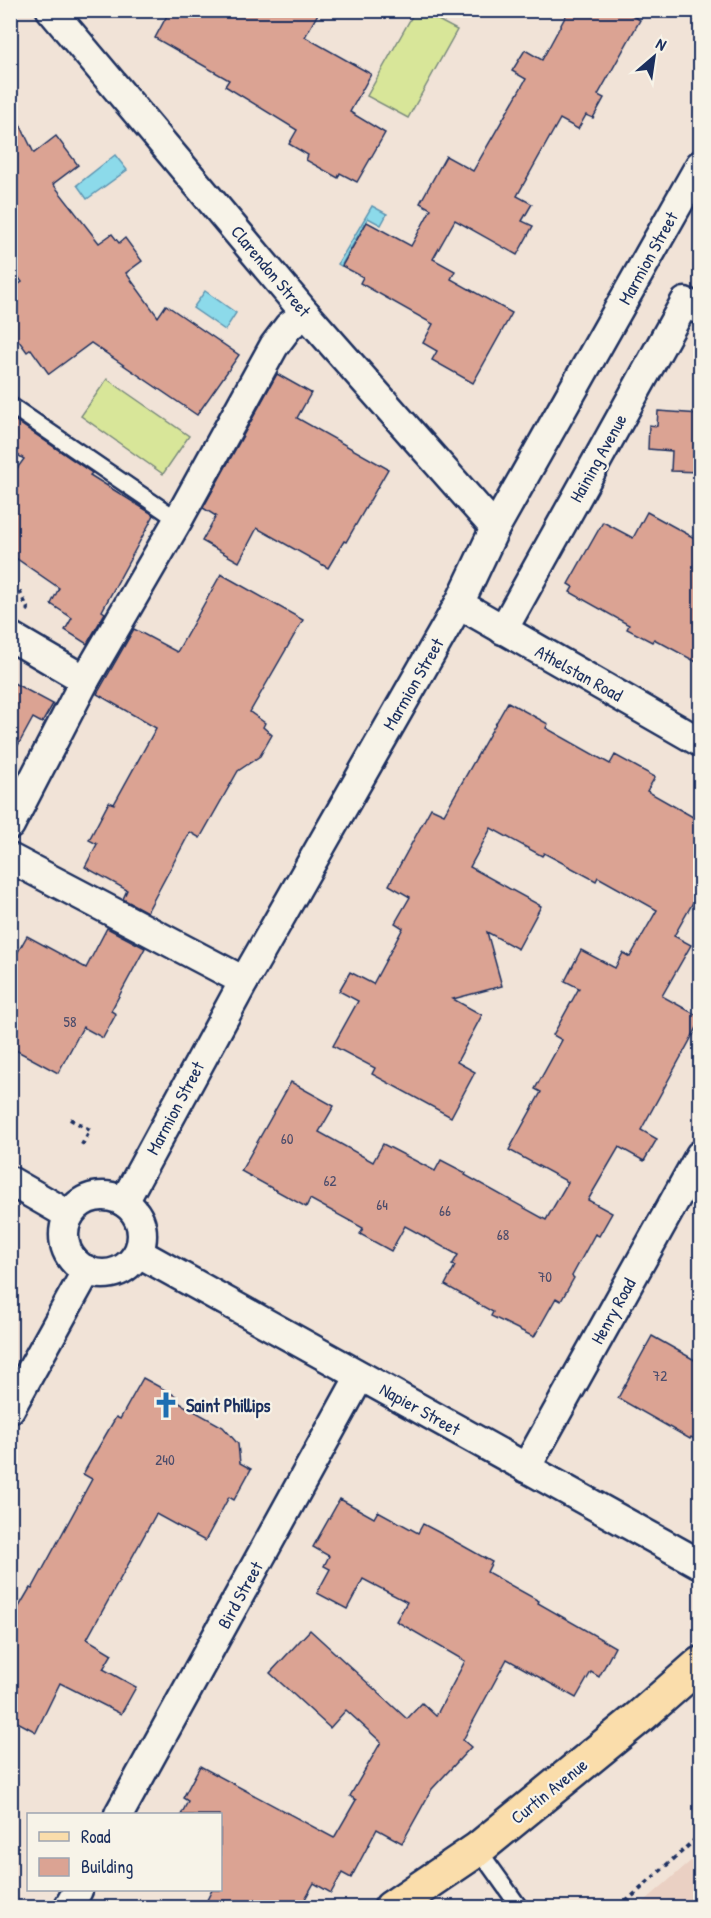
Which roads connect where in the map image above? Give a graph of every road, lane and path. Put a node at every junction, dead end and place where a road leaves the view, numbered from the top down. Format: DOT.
graph roads {
  1 [pos="51,10"];
  2 [pos="700,165"];
  3 [pos="700,310"];
  4 [pos="306,314"];
  5 [pos="10,405"];
  6 [pos="178,520"];
  7 [pos="495,528"];
  8 [pos="459,604"];
  9 [pos="503,630"];
  10 [pos="10,636"];
  11 [pos="85,680"];
  12 [pos="700,742"];
  13 [pos="10,825"];
  14 [pos="10,858"];
  15 [pos="244,981"];
  16 [pos="70,1119"];
  17 [pos="82,1144"];
  18 [pos="700,1155"];
  19 [pos="10,1181"];
  20 [pos="124,1202"];
  21 [pos="69,1215"];
  22 [pos="139,1253"];
  23 [pos="87,1270"];
  24 [pos="360,1376"];
  25 [pos="10,1409"];
  26 [pos="526,1468"];
  27 [pos="700,1564"];
  28 [pos="700,1664"];
  29 [pos="120,1813"];
  30 [pos="700,1835"];
  31 [pos="478,1849"];
  32 [pos="77,1891"];
  33 [pos="68,1908"];
  34 [pos="391,1908"];
  35 [pos="520,1908"];
  36 [pos="619,1908"];
  1 -- 4 [label="street, Clarendon Street"];
  2 -- 7 [label="street, Marmion Street"];
  3 -- 9 [label="street, Haining Avenue"];
  4 -- 6 [label="street"];
  4 -- 7 [label="street, Clarendon Street"];
  5 -- 6 [label="lane"];
  6 -- 11 [label="street"];
  7 -- 8 [label="street, Marmion Street"];
  8 -- 9 [label="street, Athelstan Road"];
  8 -- 15 [label="street, Marmion Street"];
  9 -- 12 [label="street, Athelstan Road"];
  10 -- 11 [label="street"];
  11 -- 13 [label="street"];
  14 -- 15 [label="street"];
  15 -- 20 [label="street, Marmion Street"];
  16 -- 17 [label="path"];
  18 -- 26 [label="street, Henry Road"];
  19 -- 21 [label="street"];
  20 -- 21 [label="street"];
  20 -- 22 [label="street"];
  21 -- 23 [label="street"];
  22 -- 23 [label="street"];
  22 -- 24 [label="street, Napier Street"];
  23 -- 25 [label="street"];
  24 -- 26 [label="street, Napier Street"];
  24 -- 29 [label="street, Bird Street"];
  26 -- 27 [label="street, Napier Street"];
  28 -- 31 [label="main road, Curtin Avenue"];
  30 -- 36 [label="path"];
  31 -- 34 [label="main road, Curtin Avenue"];
  31 -- 35 [label="lane"];
  32 -- 33 [label="street"];
}
